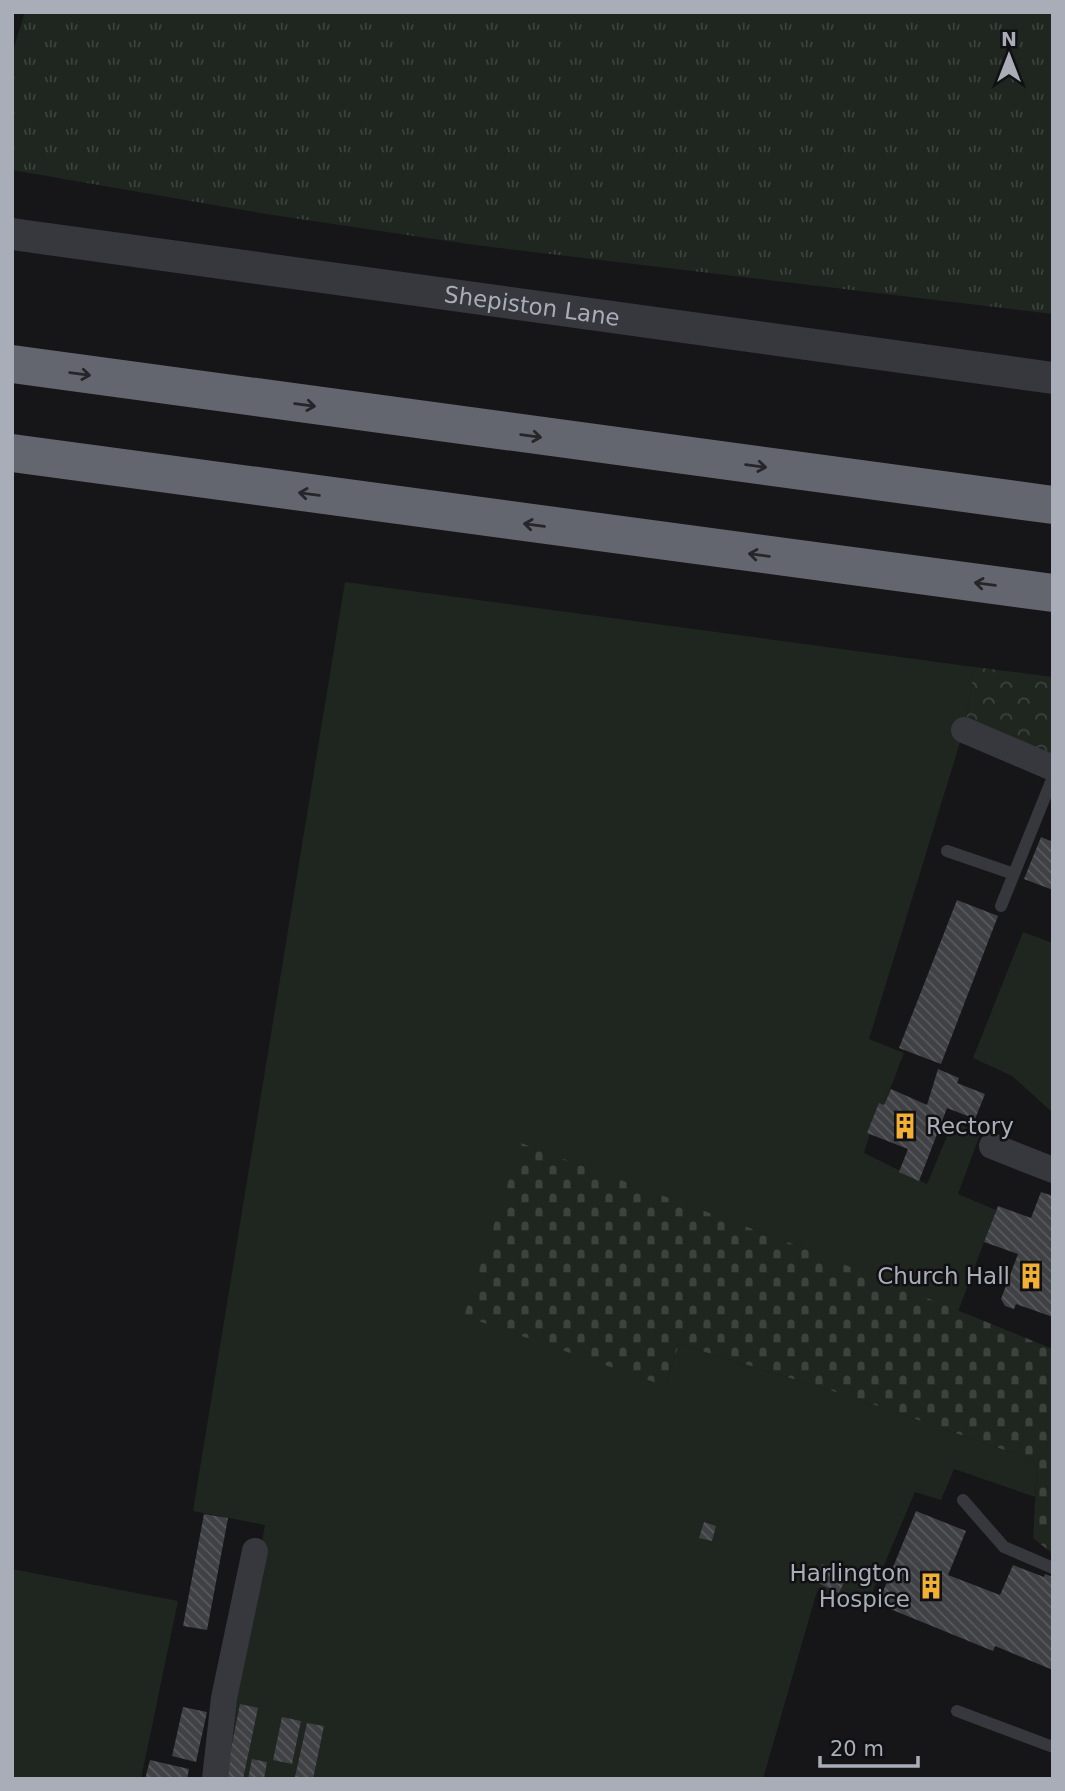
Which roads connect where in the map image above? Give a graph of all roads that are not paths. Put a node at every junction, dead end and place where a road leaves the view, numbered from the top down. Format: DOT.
graph roads {
  1 [pos="12,234"];
  2 [pos="12,364"];
  3 [pos="1053,378"];
  4 [pos="12,453"];
  5 [pos="1053,505"];
  6 [pos="1053,593"];
  7 [pos="964,730"];
  8 [pos="1053,768"];
  9 [pos="1053,776"];
  10 [pos="947,850"];
  11 [pos="1014,874"];
  12 [pos="1001,906"];
  13 [pos="992,1146"];
  14 [pos="1053,1170"];
  15 [pos="963,1500"];
  16 [pos="255,1551"];
  17 [pos="1053,1567"];
  18 [pos="957,1711"];
  19 [pos="1053,1746"];
  20 [pos="215,1779"];
  1 -- 3 [label="street, Shepiston Lane"];
  2 -- 5 [label="highway, one-way"];
  6 -- 4 [label="highway, one-way"];
  7 -- 8 [label="street"];
  9 -- 11 [label="lane"];
  10 -- 11 [label="lane"];
  11 -- 12 [label="lane"];
  13 -- 14 [label="street"];
  15 -- 17 [label="lane"];
  16 -- 20 [label="street"];
  18 -- 19 [label="lane"];
}
